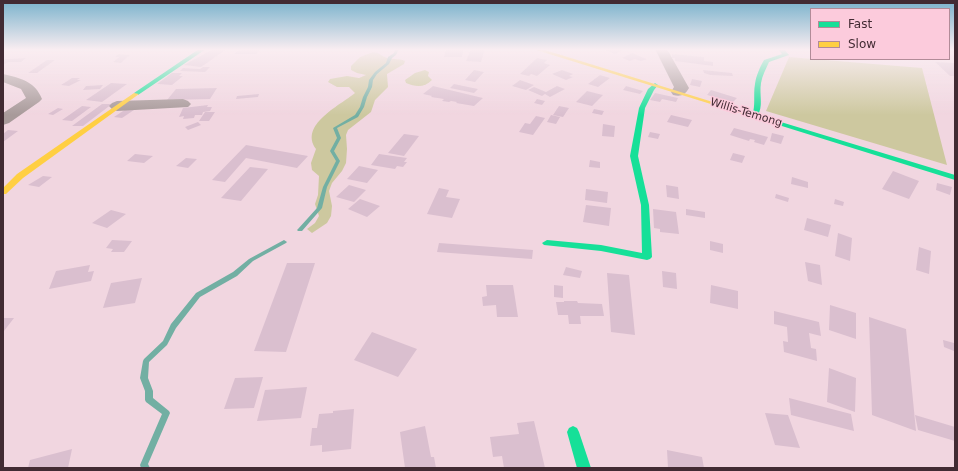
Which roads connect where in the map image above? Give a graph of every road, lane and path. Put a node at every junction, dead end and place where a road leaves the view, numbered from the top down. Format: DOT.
graph roads {
  1 [pos="170,71"];
  2 [pos="609,71"];
  3 [pos="673,71"];
  4 [pos="762,71"];
  5 [pos="3,78"];
  6 [pos="655,85"];
  7 [pos="678,92"];
  8 [pos="183,104"];
  9 [pos="117,106"];
  10 [pos="755,116"];
  11 [pos="3,120"];
  12 [pos="955,178"];
  13 [pos="3,192"];
  14 [pos="547,243"];
  15 [pos="573,432"];
  16 [pos="584,468"];
  1 -- 9 [label="street"];
  2 -- 6 [label="street, Willis-Temong"];
  3 -- 7 [label="street"];
  4 -- 10 [label="street"];
  5 -- 11 [label="street"];
  6 -- 7 [label="street, Willis-Temong"];
  6 -- 14 [label="street"];
  7 -- 10 [label="street, Willis-Temong"];
  8 -- 9 [label="street"];
  9 -- 13 [label="street"];
  10 -- 12 [label="street, Willis-Temong"];
  15 -- 16 [label="street"];
}
